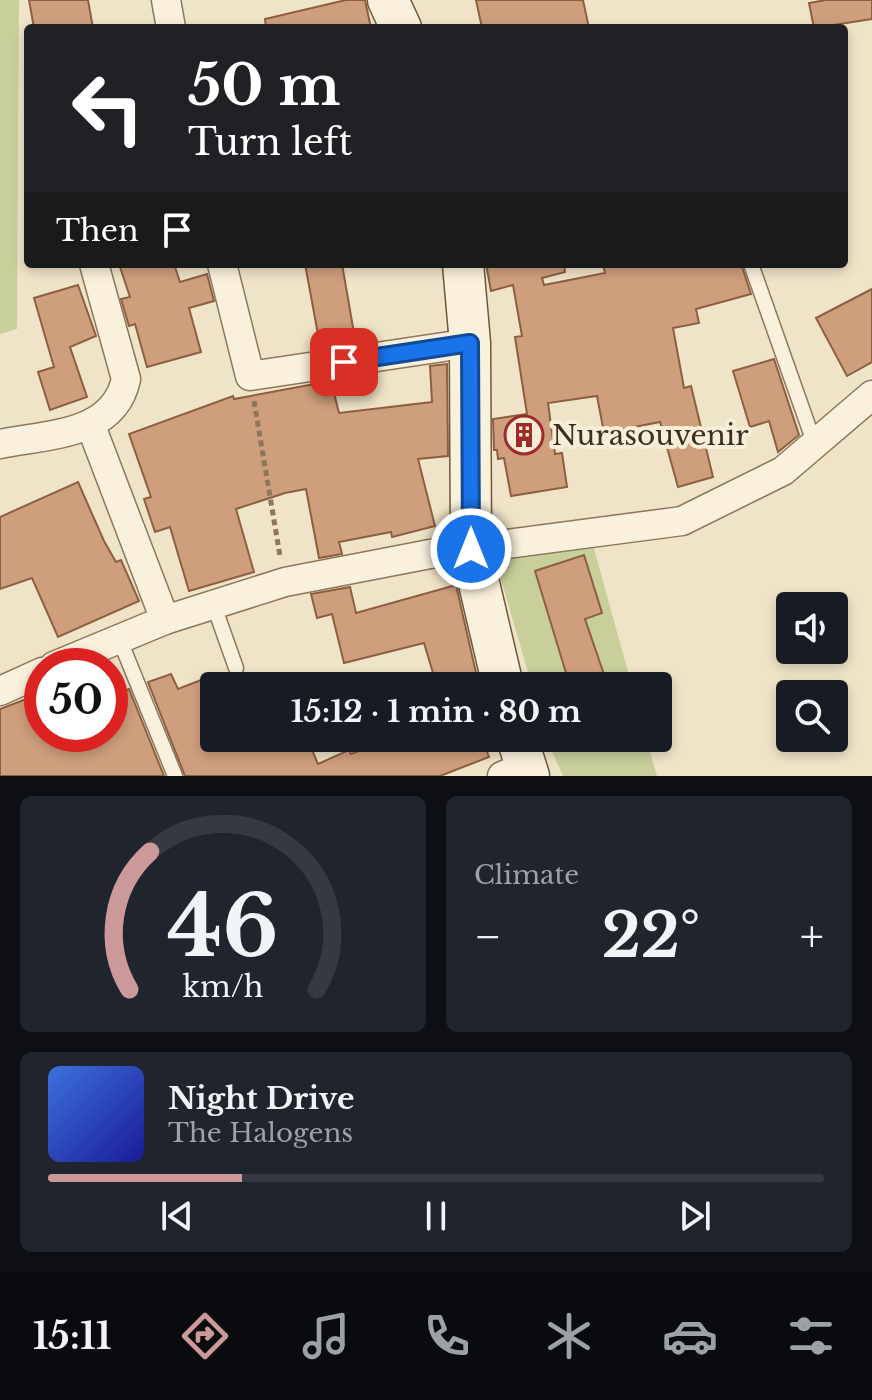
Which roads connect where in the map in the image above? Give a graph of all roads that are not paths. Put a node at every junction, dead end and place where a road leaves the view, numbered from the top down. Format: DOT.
graph roads {
  1 [pos="166,0"];
  2 [pos="388,0"];
  3 [pos="170,24"];
  4 [pos="399,24"];
  5 [pos="95,268"];
  6 [pos="223,268"];
  7 [pos="463,268"];
  8 [pos="752,268"];
  9 [pos="470,343"];
  10 [pos="872,395"];
  11 [pos="91,426"];
  12 [pos="0,444"];
  13 [pos="815,445"];
  14 [pos="471,549"];
  15 [pos="213,603"];
  16 [pos="165,620"];
  17 [pos="119,638"];
  18 [pos="96,648"];
  19 [pos="236,668"];
  20 [pos="500,672"];
  21 [pos="24,680"];
  22 [pos="0,691"];
  23 [pos="175,776"];
  1 -- 3 [label="street"];
  2 -- 4 [label="main road"];
  5 -- 11 [label="street"];
  6 -- 9 [label="street"];
  7 -- 9 [label="main road"];
  8 -- 13 [label="lane"];
  9 -- 14 [label="main road"];
  10 -- 13 [label="street"];
  11 -- 12 [label="street"];
  11 -- 16 [label="street"];
  13 -- 14 [label="street"];
  14 -- 15 [label="street"];
  14 -- 20 [label="main road"];
  15 -- 16 [label="street"];
  15 -- 19 [label="lane"];
  16 -- 17 [label="street"];
  17 -- 18 [label="street"];
  17 -- 23 [label="lane"];
  21 -- 22 [label="street"];
}
